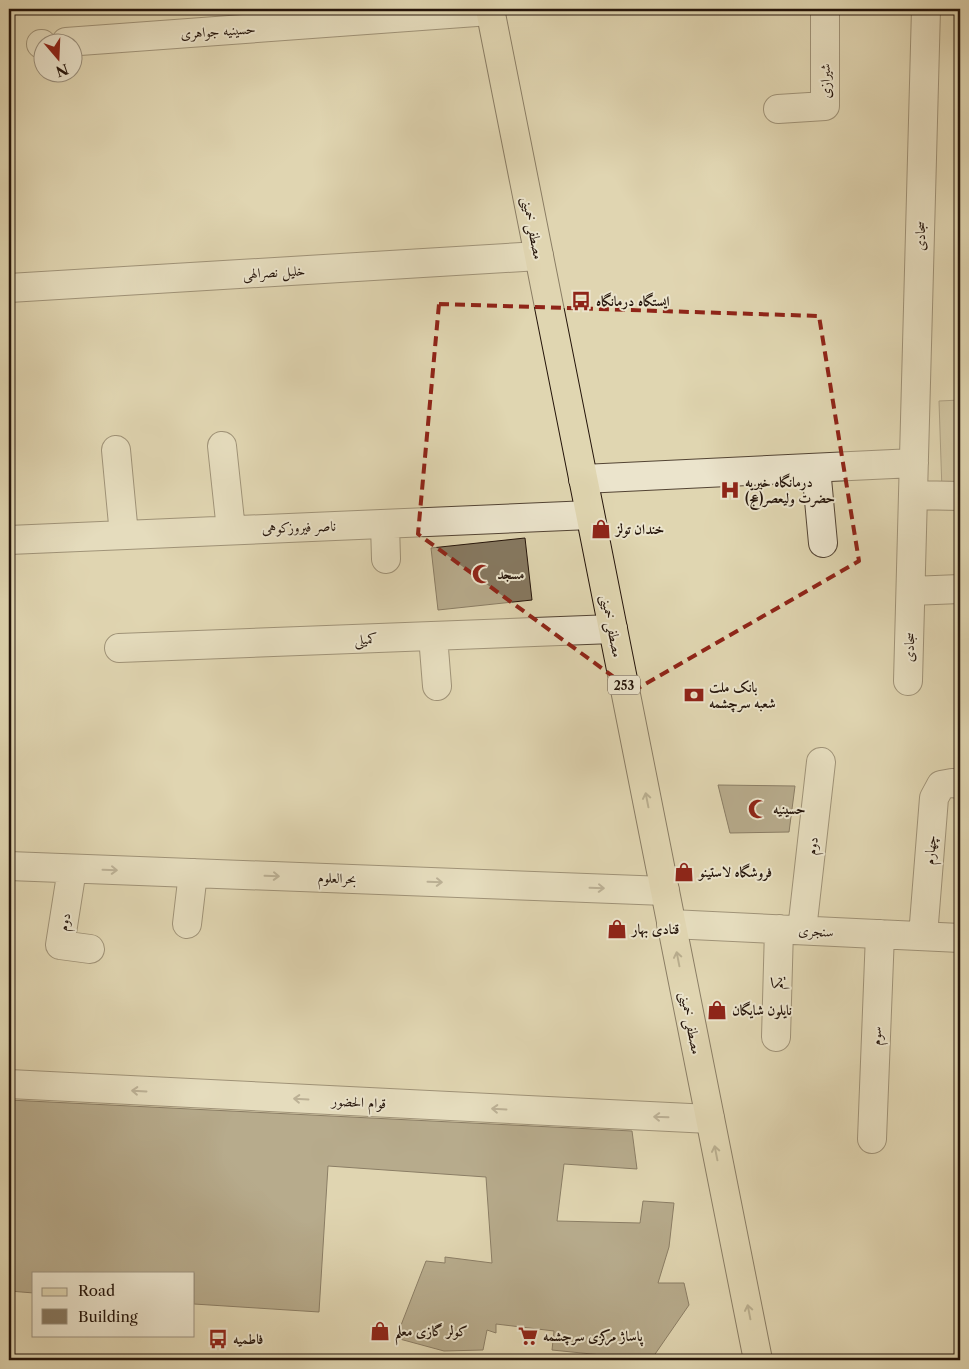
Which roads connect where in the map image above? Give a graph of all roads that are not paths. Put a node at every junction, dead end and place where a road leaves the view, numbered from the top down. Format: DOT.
graph roads {
  1 [pos="826,9"];
  2 [pos="926,9"];
  3 [pos="490,10"];
  4 [pos="196,21"];
  5 [pos="82,39"];
  6 [pos="778,109"];
  7 [pos="539,256"];
  8 [pos="9,288"];
  9 [pos="222,446"];
  10 [pos="116,450"];
  11 [pos="914,463"];
  12 [pos="816,468"];
  13 [pos="583,479"];
  14 [pos="913,495"];
  15 [pos="960,496"];
  16 [pos="590,515"];
  17 [pos="385,524"];
  18 [pos="231,530"];
  19 [pos="124,535"];
  20 [pos="9,540"];
  21 [pos="823,543"];
  22 [pos="386,559"];
  23 [pos="960,589"];
  24 [pos="911,590"];
  25 [pos="613,629"];
  26 [pos="433,636"];
  27 [pos="119,648"];
  28 [pos="908,681"];
  29 [pos="438,686"];
  30 [pos="821,762"];
  31 [pos="960,784"];
  32 [pos="9,866"];
  33 [pos="72,869"];
  34 [pos="193,873"];
  35 [pos="665,890"];
  36 [pos="187,924"];
  37 [pos="671,924"];
  38 [pos="791,930"];
  39 [pos="880,934"];
  40 [pos="923,936"];
  41 [pos="960,938"];
  42 [pos="90,949"];
  43 [pos="776,1037"];
  44 [pos="9,1084"];
  45 [pos="710,1119"];
  46 [pos="872,1139"];
  47 [pos="758,1360"];
  1 -- 6 [label="street, شیرازی"];
  2 -- 11 [label="street, سجادی"];
  3 -- 4 [label="street, حسینیه جواهری"];
  3 -- 7 [label="main road, مصطفی خمینی / 253"];
  4 -- 5 [label="street, حسینیه جواهری"];
  7 -- 8 [label="street, خلیل نصرالهی"];
  7 -- 13 [label="main road, مصطفی خمینی / 253"];
  9 -- 18 [label="street"];
  10 -- 19 [label="street"];
  11 -- 12 [label="street"];
  11 -- 14 [label="street, سجادی"];
  12 -- 13 [label="street"];
  12 -- 21 [label="street"];
  13 -- 16 [label="main road, مصطفی خمینی / 253"];
  14 -- 15 [label="street"];
  14 -- 24 [label="street, سجادی"];
  16 -- 17 [label="street, ناصر فیروزکوهی"];
  16 -- 25 [label="main road, مصطفی خمینی / 253"];
  17 -- 18 [label="street, ناصر فیروزکوهی"];
  17 -- 22 [label="street"];
  18 -- 19 [label="street, ناصر فیروزکوهی"];
  19 -- 20 [label="street, ناصر فیروزکوهی"];
  23 -- 24 [label="street"];
  24 -- 28 [label="street, سجادی"];
  25 -- 26 [label="street, کمیلی"];
  35 -- 25 [label="main road, مصطفی خمینی / 253, one-way"];
  26 -- 27 [label="street, کمیلی"];
  26 -- 29 [label="street"];
  30 -- 38 [label="street, دوم"];
  31 -- 40 [label="street, چهارم"];
  32 -- 33 [label="street, بحرالعلوم"];
  33 -- 34 [label="street, بحرالعلوم, one-way"];
  33 -- 42 [label="street, دوم"];
  34 -- 35 [label="street, بحرالعلوم, one-way"];
  34 -- 36 [label="street"];
  35 -- 37 [label="main road, مصطفی خمینی / 253"];
  37 -- 38 [label="street, سنجری"];
  45 -- 37 [label="main road, مصطفی خمینی / 253, one-way"];
  38 -- 39 [label="street, سنجری"];
  38 -- 43 [label="street, یکم"];
  39 -- 40 [label="street, سنجری"];
  39 -- 46 [label="street, سوم"];
  40 -- 41 [label="street, سنجری"];
  45 -- 44 [label="street, قوام الحضور, one-way"];
  47 -- 45 [label="main road, مصطفی خمینی / 253, one-way"];
}
